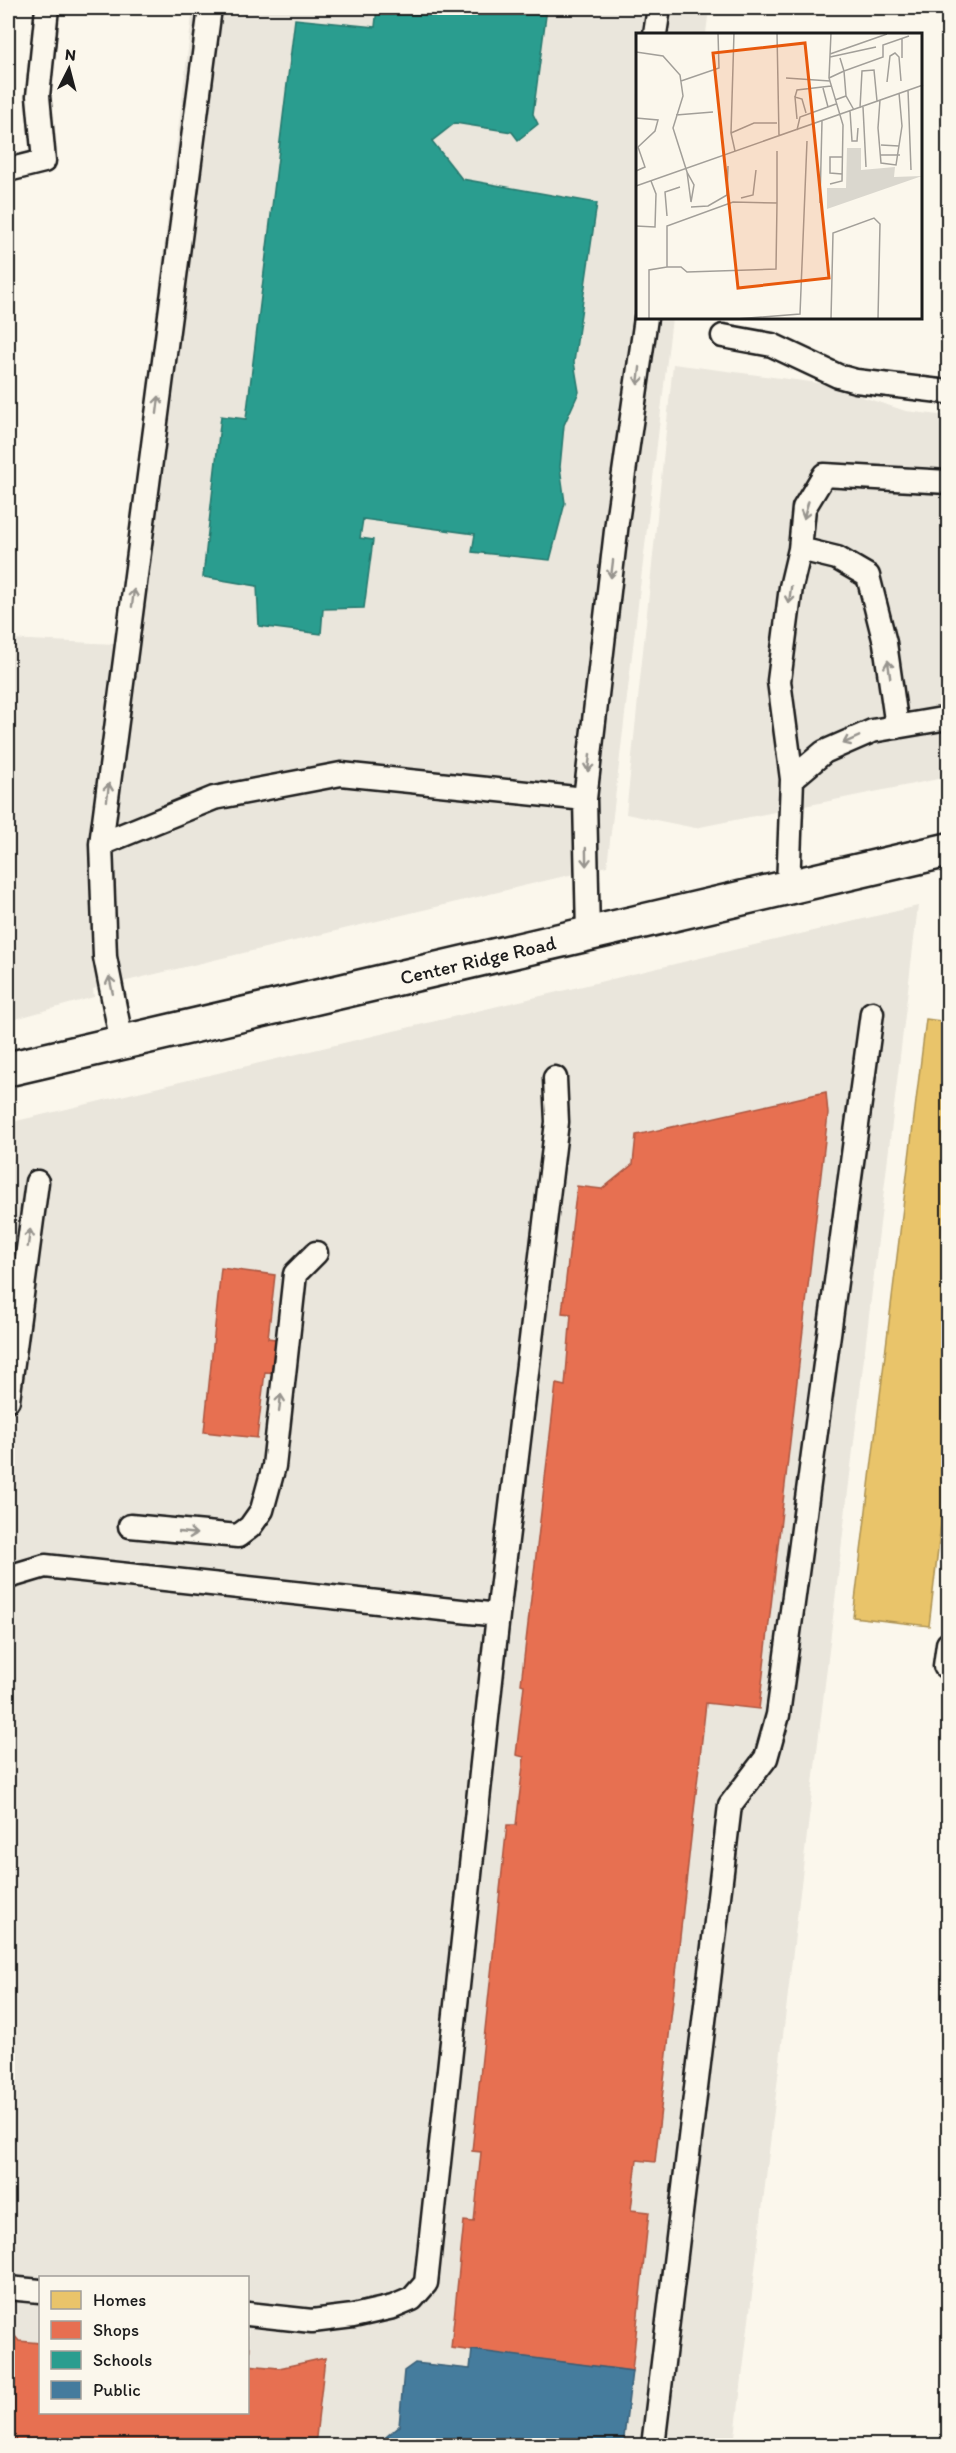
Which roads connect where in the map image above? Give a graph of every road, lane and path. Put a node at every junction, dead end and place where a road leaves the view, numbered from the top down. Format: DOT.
graph roads {
  1 [pos="47,8"];
  2 [pos="210,8"];
  3 [pos="659,8"];
  4 [pos="655,33"];
  5 [pos="8,170"];
  6 [pos="646,320"];
  7 [pos="723,336"];
  8 [pos="948,392"];
  9 [pos="948,482"];
  10 [pos="800,549"];
  11 [pos="948,718"];
  12 [pos="897,727"];
  13 [pos="792,779"];
  14 [pos="585,799"];
  15 [pos="101,844"];
  16 [pos="948,850"];
  17 [pos="788,888"];
  18 [pos="588,934"];
  19 [pos="872,1013"];
  20 [pos="122,1043"];
  21 [pos="8,1069"];
  22 [pos="555,1078"];
  23 [pos="37,1182"];
  24 [pos="316,1253"];
  25 [pos="8,1400"];
  26 [pos="130,1526"];
  27 [pos="8,1577"];
  28 [pos="498,1615"];
  29 [pos="8,2288"];
  30 [pos="39,2291"];
  31 [pos="249,2314"];
  32 [pos="653,2445"];
  1 -- 5 [label="lane"];
  15 -- 2 [label="lane, one-way"];
  3 -- 4 [label="lane"];
  6 -- 14 [label="lane, one-way"];
  7 -- 8 [label="lane"];
  9 -- 10 [label="lane, one-way"];
  12 -- 10 [label="lane, one-way"];
  10 -- 13 [label="lane, one-way"];
  11 -- 12 [label="lane"];
  12 -- 13 [label="lane, one-way"];
  13 -- 17 [label="lane"];
  14 -- 15 [label="lane"];
  14 -- 18 [label="lane, one-way"];
  20 -- 15 [label="lane, one-way"];
  16 -- 17 [label="main road, Center Ridge Road"];
  17 -- 18 [label="main road, Center Ridge Road"];
  18 -- 20 [label="main road, Center Ridge Road"];
  19 -- 32 [label="lane"];
  20 -- 21 [label="main road, Center Ridge Road"];
  22 -- 28 [label="lane"];
  25 -- 23 [label="lane, one-way"];
  26 -- 24 [label="lane, one-way"];
  27 -- 28 [label="lane"];
  28 -- 31 [label="lane"];
  29 -- 30 [label="lane"];
}
